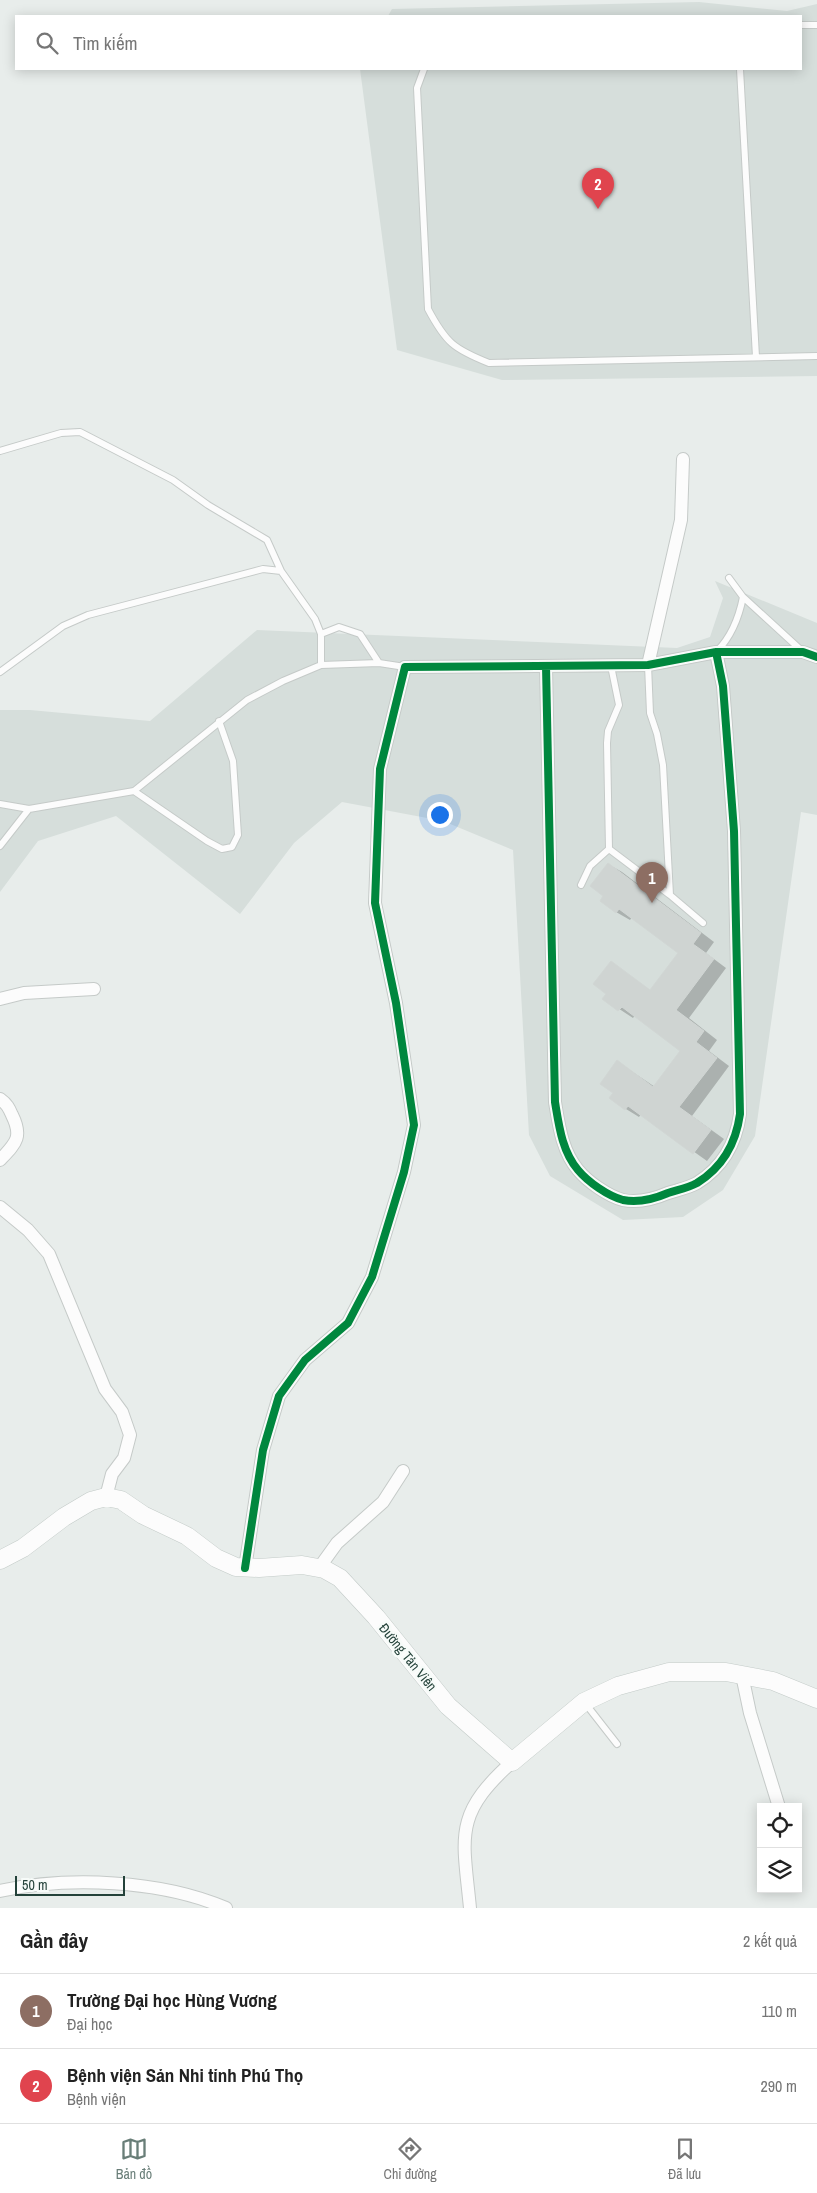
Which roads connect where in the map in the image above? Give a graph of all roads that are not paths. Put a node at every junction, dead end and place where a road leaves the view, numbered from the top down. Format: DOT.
graph roads {
  1 [pos="817,25"];
  2 [pos="802,26"];
  3 [pos="424,70"];
  4 [pos="740,70"];
  5 [pos="817,356"];
  6 [pos="756,357"];
  7 [pos="0,450"];
  8 [pos="683,459"];
  9 [pos="281,571"];
  10 [pos="729,578"];
  11 [pos="743,597"];
  12 [pos="321,634"];
  13 [pos="716,652"];
  14 [pos="803,652"];
  15 [pos="817,657"];
  16 [pos="379,664"];
  17 [pos="321,665"];
  18 [pos="648,665"];
  19 [pos="546,666"];
  20 [pos="611,666"];
  21 [pos="405,667"];
  22 [pos="0,672"];
  23 [pos="219,721"];
  24 [pos="134,790"];
  25 [pos="0,804"];
  26 [pos="29,809"];
  27 [pos="0,846"];
  28 [pos="610,849"];
  29 [pos="581,885"];
  30 [pos="670,895"];
  31 [pos="704,922"];
  32 [pos="94,989"];
  33 [pos="0,999"];
  34 [pos="0,1099"];
  35 [pos="0,1160"];
  36 [pos="0,1207"];
  37 [pos="403,1471"];
  38 [pos="106,1498"];
  39 [pos="0,1560"];
  40 [pos="246,1568"];
  41 [pos="319,1568"];
  42 [pos="742,1675"];
  43 [pos="817,1699"];
  44 [pos="584,1702"];
  45 [pos="617,1744"];
  46 [pos="512,1762"];
  47 [pos="778,1803"];
  48 [pos="0,1891"];
  49 [pos="223,1907"];
  50 [pos="470,1908"];
  1 -- 2 [label="lane"];
  3 -- 6 [label="lane"];
  4 -- 6 [label="lane"];
  5 -- 6 [label="lane"];
  7 -- 9 [label="lane"];
  8 -- 18 [label="street"];
  9 -- 12 [label="lane"];
  9 -- 22 [label="lane"];
  10 -- 11 [label="lane"];
  11 -- 13 [label="lane"];
  11 -- 14 [label="lane"];
  12 -- 16 [label="lane"];
  12 -- 17 [label="lane"];
  13 -- 14 [label="street"];
  13 -- 18 [label="street"];
  13 -- 19 [label="street"];
  14 -- 15 [label="street"];
  16 -- 17 [label="lane"];
  16 -- 21 [label="lane"];
  17 -- 23 [label="lane"];
  18 -- 20 [label="street"];
  18 -- 30 [label="lane"];
  19 -- 20 [label="street"];
  19 -- 21 [label="street"];
  20 -- 28 [label="lane"];
  21 -- 40 [label="street"];
  23 -- 24 [label="lane"];
  23 -- 24 [label="lane"];
  24 -- 26 [label="lane"];
  25 -- 26 [label="lane"];
  26 -- 27 [label="lane"];
  28 -- 29 [label="lane"];
  28 -- 30 [label="lane"];
  30 -- 31 [label="lane"];
  32 -- 33 [label="street"];
  34 -- 35 [label="street"];
  36 -- 38 [label="street"];
  37 -- 41 [label="street"];
  38 -- 39 [label="street"];
  38 -- 40 [label="street, Đường Tản Viên"];
  40 -- 41 [label="street, Đường Tản Viên"];
  41 -- 46 [label="street, Đường Tản Viên"];
  42 -- 43 [label="street"];
  42 -- 44 [label="street"];
  42 -- 47 [label="street"];
  44 -- 45 [label="lane"];
  44 -- 46 [label="street"];
  46 -- 50 [label="street"];
  48 -- 49 [label="street"];
}
